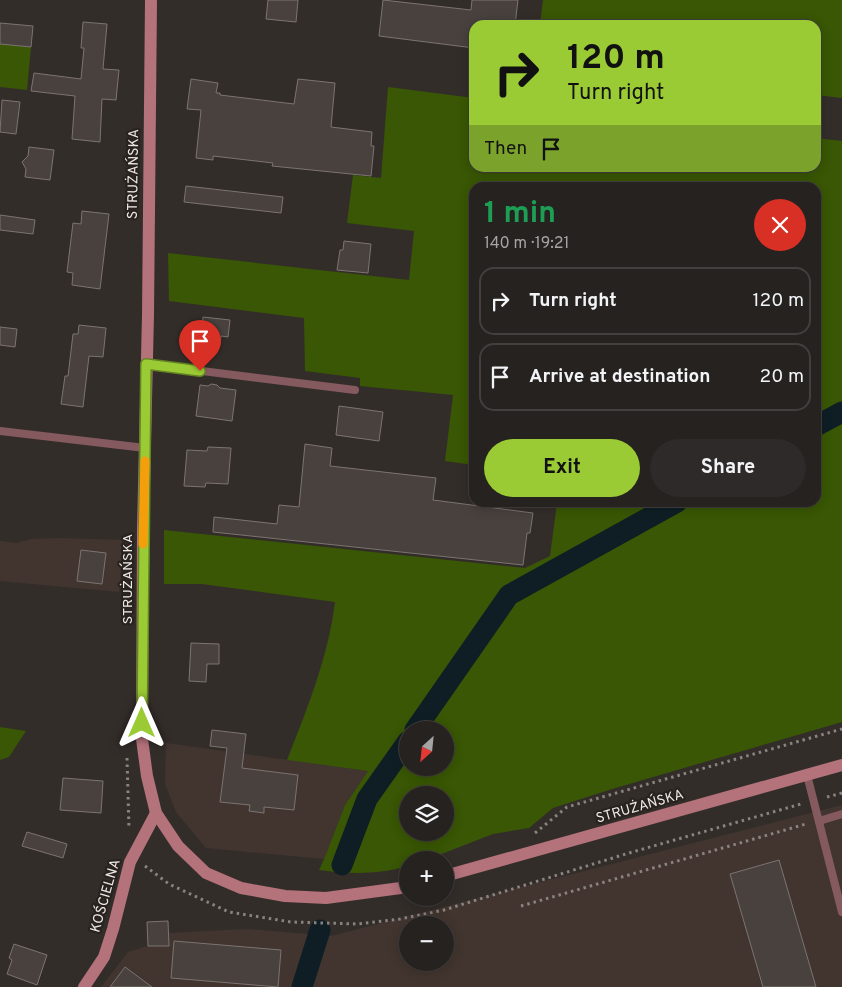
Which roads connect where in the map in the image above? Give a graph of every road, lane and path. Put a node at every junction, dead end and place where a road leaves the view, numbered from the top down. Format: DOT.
graph roads {
  1 [pos="151,0"];
  2 [pos="146,364"];
  3 [pos="355,390"];
  4 [pos="0,431"];
  5 [pos="145,448"];
  6 [pos="842,729"];
  7 [pos="127,751"];
  8 [pos="842,765"];
  9 [pos="807,775"];
  10 [pos="842,792"];
  11 [pos="814,801"];
  12 [pos="156,813"];
  13 [pos="842,814"];
  14 [pos="819,820"];
  15 [pos="530,838"];
  16 [pos="134,854"];
  17 [pos="454,873"];
  18 [pos="399,888"];
  19 [pos="521,906"];
  20 [pos="842,912"];
  21 [pos="84,987"];
  1 -- 2 [label="main road, STRUŻAŃSKA"];
  2 -- 3 [label="lane"];
  2 -- 5 [label="main road, STRUŻAŃSKA"];
  4 -- 5 [label="lane"];
  5 -- 12 [label="main road, STRUŻAŃSKA"];
  6 -- 15 [label="path"];
  7 -- 16 [label="path"];
  8 -- 9 [label="main road, STRUŻAŃSKA"];
  9 -- 11 [label="lane"];
  9 -- 17 [label="main road, STRUŻAŃSKA"];
  10 -- 11 [label="path"];
  11 -- 14 [label="lane"];
  11 -- 16 [label="path"];
  12 -- 16 [label="main road, KOŚCIELNA"];
  12 -- 18 [label="main road, STRUŻAŃSKA"];
  13 -- 14 [label="lane"];
  14 -- 19 [label="path"];
  14 -- 20 [label="lane"];
  16 -- 21 [label="main road, KOŚCIELNA"];
}
